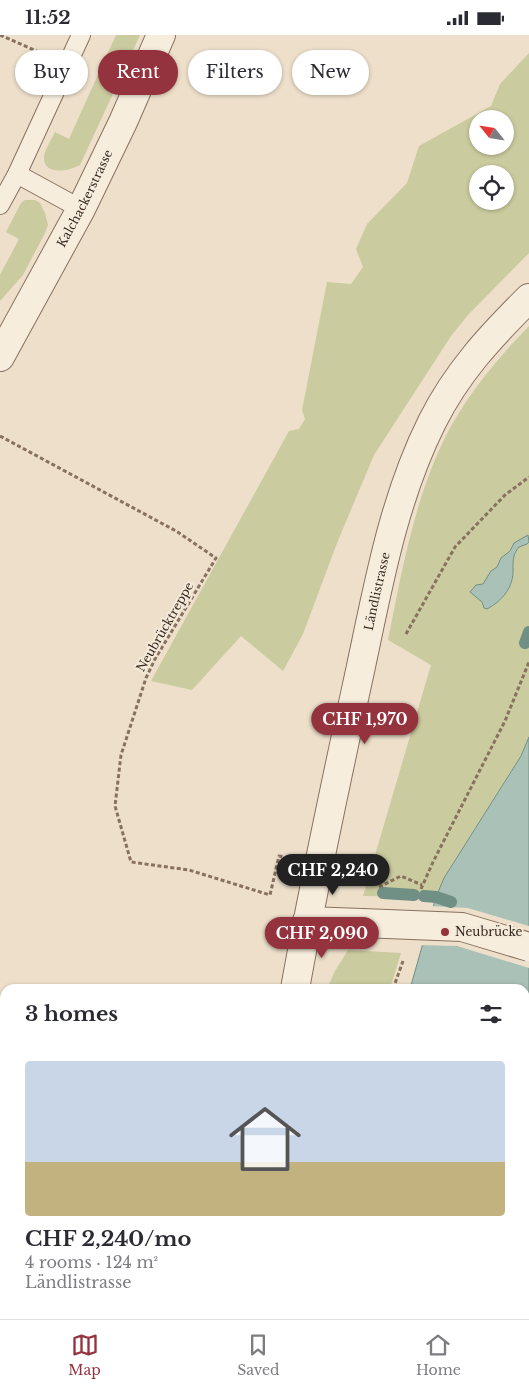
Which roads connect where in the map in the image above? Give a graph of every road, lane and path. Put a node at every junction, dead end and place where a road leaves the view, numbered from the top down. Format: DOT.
graph roads {
  1 [pos="0,35"];
  2 [pos="81,35"];
  3 [pos="162,35"];
  4 [pos="34,50"];
  5 [pos="74,50"];
  6 [pos="53,95"];
  7 [pos="17,174"];
  8 [pos="0,205"];
  9 [pos="81,209"];
  10 [pos="529,298"];
  11 [pos="0,357"];
  12 [pos="0,436"];
  13 [pos="529,477"];
  14 [pos="365,646"];
  15 [pos="529,662"];
  16 [pos="279,859"];
  17 [pos="422,885"];
  18 [pos="377,888"];
  19 [pos="420,894"];
  20 [pos="307,921"];
  21 [pos="529,947"];
  22 [pos="406,952"];
  23 [pos="296,984"];
  24 [pos="395,984"];
  1 -- 4 [label="path"];
  2 -- 5 [label="lane"];
  3 -- 9 [label="street, Kalchackerstrasse"];
  6 -- 7 [label="lane"];
  7 -- 8 [label="lane"];
  7 -- 9 [label="lane"];
  9 -- 11 [label="street, Kalchackerstrasse"];
  10 -- 14 [label="street, Ländlistrasse"];
  12 -- 16 [label="path, Neubrücktreppe"];
  13 -- 14 [label="path"];
  14 -- 20 [label="street, Ländlistrasse"];
  15 -- 17 [label="path"];
  17 -- 18 [label="path"];
  17 -- 19 [label="path"];
  20 -- 21 [label="street, bridge"];
  20 -- 23 [label="street, Ländlistrasse"];
  22 -- 24 [label="path"];
}
